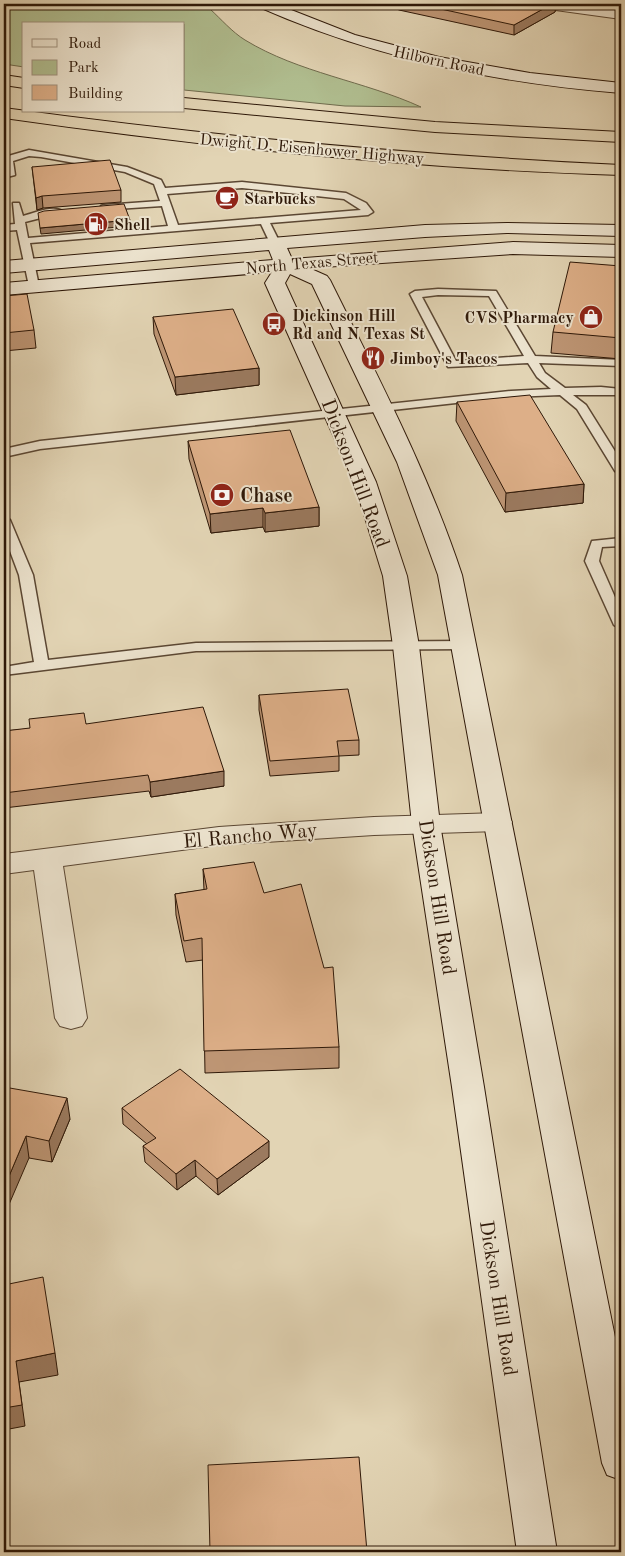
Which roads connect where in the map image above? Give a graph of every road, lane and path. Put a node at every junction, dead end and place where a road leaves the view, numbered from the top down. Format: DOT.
graph roads {
  1 [pos="264,4"];
  2 [pos="542,4"];
  3 [pos="621,15"];
  4 [pos="437,46"];
  5 [pos="621,75"];
  6 [pos="4,80"];
  7 [pos="22,83"];
  8 [pos="621,88"];
  9 [pos="185,103"];
  10 [pos="4,113"];
  11 [pos="621,137"];
  12 [pos="498,163"];
  13 [pos="621,170"];
  14 [pos="10,175"];
  15 [pos="621,184"];
  16 [pos="162,191"];
  17 [pos="166,203"];
  18 [pos="16,205"];
  19 [pos="90,209"];
  20 [pos="72,211"];
  21 [pos="264,221"];
  22 [pos="20,224"];
  23 [pos="4,228"];
  24 [pos="174,228"];
  25 [pos="621,231"];
  26 [pos="23,241"];
  27 [pos="275,243"];
  28 [pos="621,251"];
  29 [pos="29,265"];
  30 [pos="285,265"];
  31 [pos="4,267"];
  32 [pos="34,286"];
  33 [pos="4,289"];
  34 [pos="533,359"];
  35 [pos="621,363"];
  36 [pos="562,392"];
  37 [pos="621,392"];
  38 [pos="382,408"];
  39 [pos="335,414"];
  40 [pos="4,453"];
  41 [pos="621,471"];
  42 [pos="4,520"];
  43 [pos="621,542"];
  44 [pos="621,625"];
  45 [pos="466,645"];
  46 [pos="406,646"];
  47 [pos="42,665"];
  48 [pos="4,670"];
  49 [pos="498,822"];
  50 [pos="426,824"];
  51 [pos="47,858"];
  52 [pos="4,864"];
  53 [pos="71,1018"];
  54 [pos="621,1463"];
  55 [pos="537,1552"];
  1 -- 8 [label="street, Hilborn Road"];
  2 -- 3 [label="street"];
  4 -- 5 [label="street, Hilborn Road"];
  6 -- 7 [label="highway"];
  9 -- 11 [label="highway, Dwight D. Eisenhower Highway"];
  10 -- 12 [label="highway, Dwight D. Eisenhower Highway"];
  12 -- 13 [label="highway, Dwight D. Eisenhower Highway"];
  12 -- 15 [label="highway"];
  14 -- 16 [label="lane"];
  16 -- 17 [label="lane"];
  16 -- 21 [label="lane"];
  17 -- 19 [label="lane"];
  17 -- 24 [label="lane"];
  18 -- 22 [label="lane"];
  20 -- 22 [label="lane"];
  21 -- 24 [label="lane"];
  21 -- 27 [label="lane"];
  22 -- 23 [label="lane"];
  22 -- 26 [label="lane"];
  24 -- 26 [label="lane"];
  25 -- 27 [label="street, North Texas Street"];
  26 -- 29 [label="lane"];
  27 -- 29 [label="street, North Texas Street"];
  27 -- 30 [label="street"];
  28 -- 30 [label="street, North Texas Street"];
  29 -- 31 [label="street, North Texas Street"];
  29 -- 32 [label="lane"];
  30 -- 32 [label="street, North Texas Street"];
  30 -- 38 [label="street"];
  30 -- 39 [label="street, Dickson Hill Road"];
  32 -- 33 [label="street, North Texas Street"];
  34 -- 34 [label="lane"];
  34 -- 35 [label="lane"];
  34 -- 36 [label="lane"];
  36 -- 37 [label="lane"];
  36 -- 38 [label="lane"];
  36 -- 41 [label="lane"];
  38 -- 39 [label="lane"];
  38 -- 45 [label="street"];
  39 -- 40 [label="lane"];
  39 -- 46 [label="street, Dickson Hill Road"];
  42 -- 47 [label="lane"];
  43 -- 44 [label="lane"];
  45 -- 46 [label="lane"];
  45 -- 49 [label="street"];
  46 -- 47 [label="lane"];
  46 -- 50 [label="street, Dickson Hill Road"];
  47 -- 48 [label="lane"];
  49 -- 50 [label="street, El Rancho Way"];
  49 -- 54 [label="street"];
  50 -- 51 [label="street, El Rancho Way"];
  50 -- 55 [label="street, Dickson Hill Road"];
  51 -- 52 [label="street, El Rancho Way"];
  51 -- 53 [label="street"];
}
